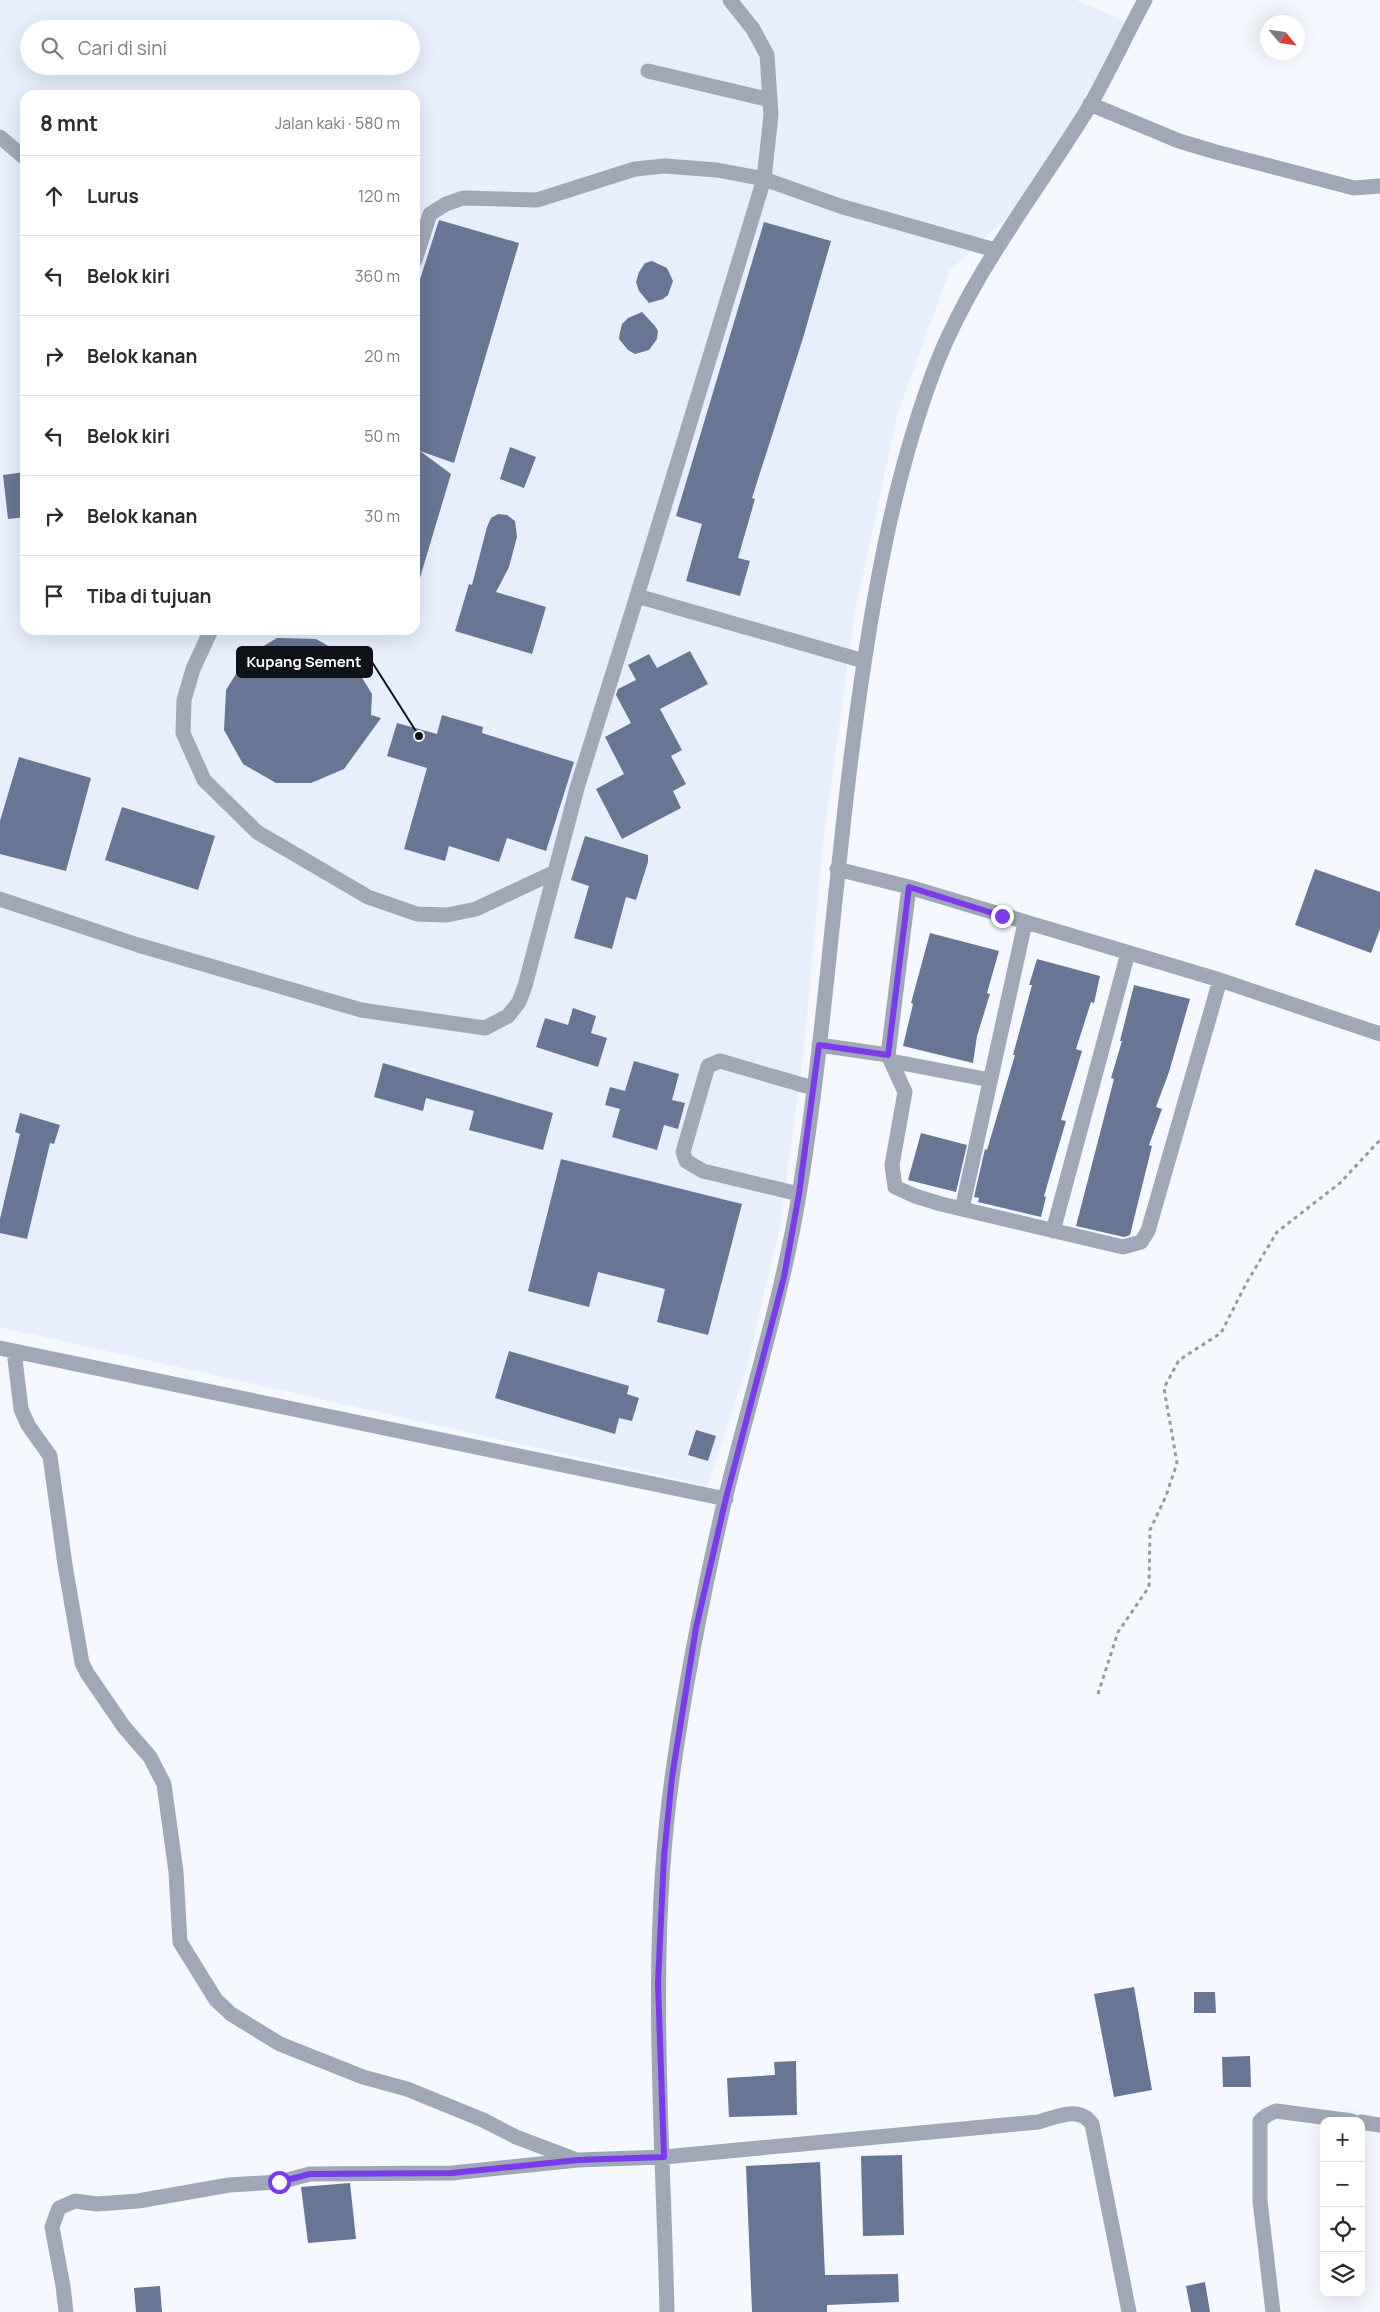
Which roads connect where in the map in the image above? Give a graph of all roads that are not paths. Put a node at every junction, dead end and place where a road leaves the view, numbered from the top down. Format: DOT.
graph roads {
  1 [pos="730,0"];
  2 [pos="1145,0"];
  3 [pos="648,71"];
  4 [pos="770,100"];
  5 [pos="1090,104"];
  6 [pos="0,137"];
  7 [pos="20,154"];
  8 [pos="764,179"];
  9 [pos="1380,186"];
  10 [pos="420,245"];
  11 [pos="996,250"];
  12 [pos="637,596"];
  13 [pos="209,635"];
  14 [pos="864,661"];
  15 [pos="837,869"];
  16 [pos="555,872"];
  17 [pos="909,887"];
  18 [pos="0,899"];
  19 [pos="1025,923"];
  20 [pos="1128,953"];
  21 [pos="1220,980"];
  22 [pos="1380,1034"];
  23 [pos="819,1045"];
  24 [pos="889,1058"];
  25 [pos="990,1080"];
  26 [pos="813,1088"];
  27 [pos="799,1194"];
  28 [pos="962,1209"];
  29 [pos="1053,1231"];
  30 [pos="7,1350"];
  31 [pos="726,1498"];
  32 [pos="1322,2117"];
  33 [pos="1365,2123"];
  34 [pos="1380,2125"];
  35 [pos="664,2157"];
  36 [pos="578,2160"];
  37 [pos="66,2312"];
  38 [pos="667,2312"];
  39 [pos="1130,2312"];
  40 [pos="1274,2312"];
  1 -- 4 [label="street"];
  2 -- 5 [label="street"];
  3 -- 4 [label="street"];
  4 -- 8 [label="street"];
  5 -- 9 [label="street"];
  5 -- 11 [label="street"];
  6 -- 7 [label="street"];
  8 -- 10 [label="street"];
  8 -- 11 [label="street"];
  8 -- 12 [label="street"];
  11 -- 14 [label="street"];
  12 -- 14 [label="street"];
  12 -- 16 [label="street"];
  13 -- 16 [label="street"];
  14 -- 15 [label="street"];
  15 -- 17 [label="street"];
  15 -- 23 [label="street"];
  16 -- 18 [label="street"];
  17 -- 19 [label="street"];
  17 -- 24 [label="street"];
  19 -- 20 [label="street"];
  19 -- 25 [label="street"];
  20 -- 21 [label="street"];
  20 -- 29 [label="street"];
  21 -- 22 [label="street"];
  21 -- 29 [label="street"];
  23 -- 24 [label="street"];
  23 -- 26 [label="street"];
  24 -- 25 [label="street"];
  24 -- 28 [label="street"];
  25 -- 28 [label="street"];
  26 -- 27 [label="street"];
  26 -- 27 [label="street"];
  27 -- 31 [label="street"];
  28 -- 29 [label="street"];
  30 -- 31 [label="street"];
  30 -- 36 [label="street"];
  31 -- 35 [label="street"];
  32 -- 40 [label="street"];
  33 -- 34 [label="street"];
  35 -- 36 [label="street"];
  35 -- 38 [label="street"];
  35 -- 39 [label="street"];
  36 -- 37 [label="street"];
}
